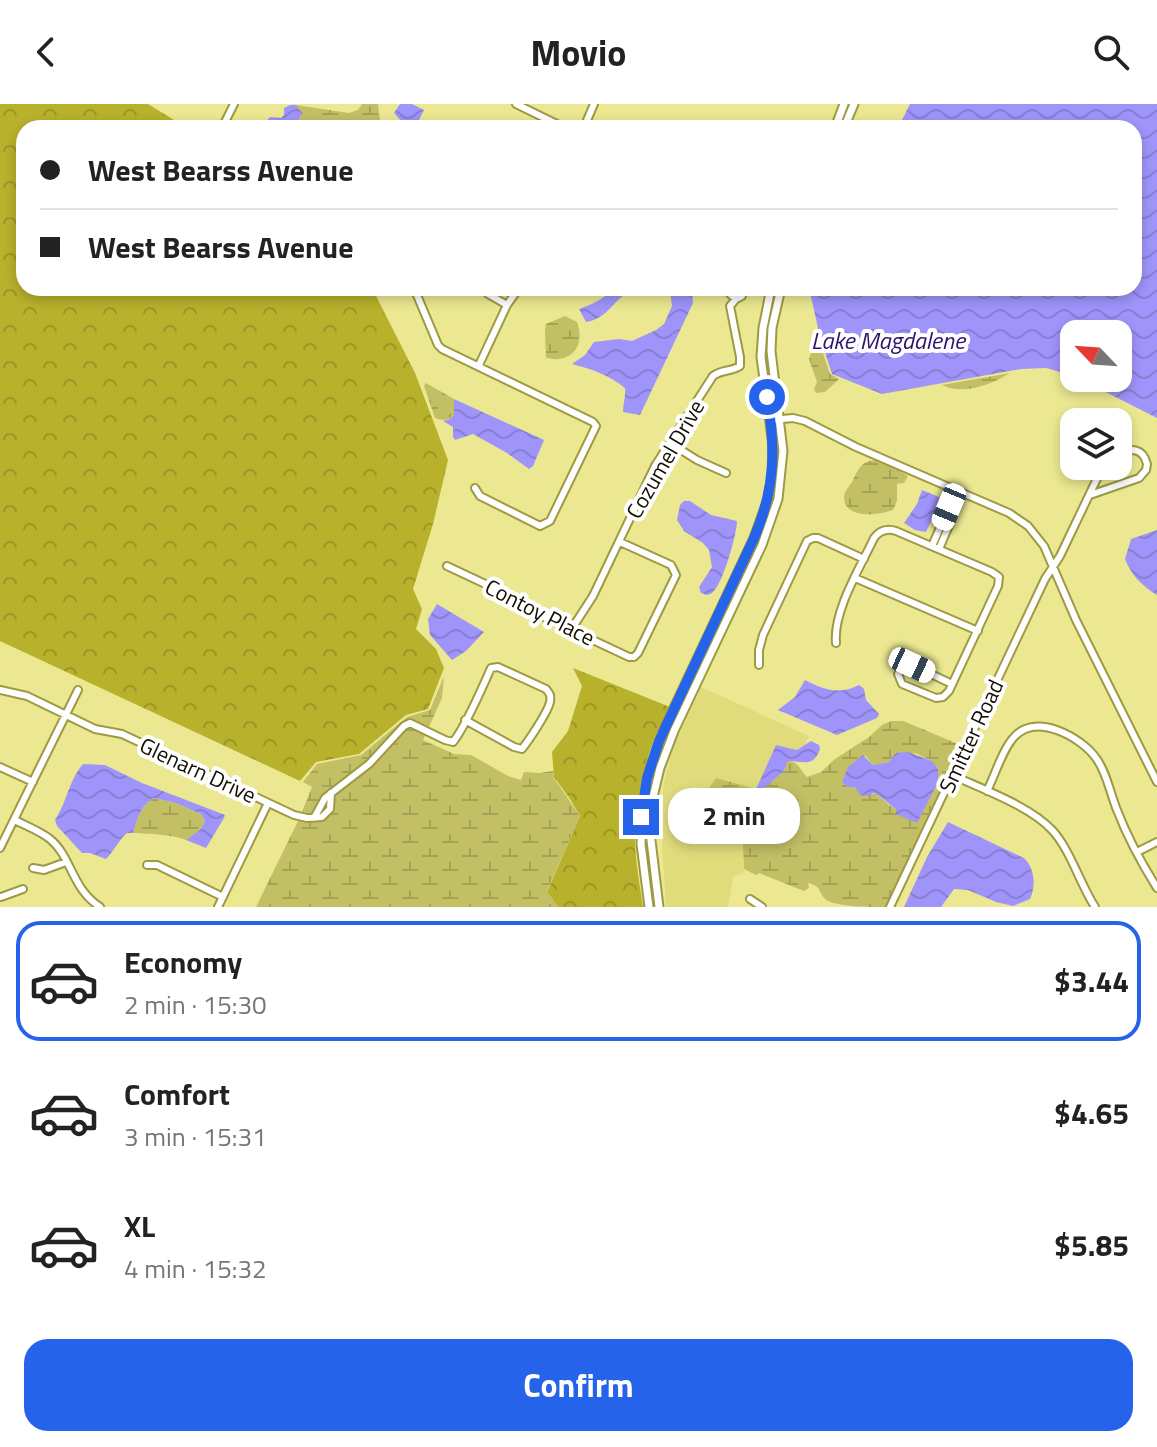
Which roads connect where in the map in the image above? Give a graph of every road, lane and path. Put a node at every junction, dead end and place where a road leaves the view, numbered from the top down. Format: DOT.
graph roads {
  1 [pos="516,104"];
  2 [pos="549,120"];
  3 [pos="417,296"];
  4 [pos="491,296"];
  5 [pos="513,296"];
  6 [pos="732,296"];
  7 [pos="769,296"];
  8 [pos="779,296"];
  9 [pos="507,305"];
  10 [pos="479,365"];
  11 [pos="780,419"];
  12 [pos="771,420"];
  13 [pos="670,443"];
  14 [pos="1132,450"];
  15 [pos="726,473"];
  16 [pos="1097,480"];
  17 [pos="475,488"];
  18 [pos="959,492"];
  19 [pos="1090,495"];
  20 [pos="620,542"];
  21 [pos="936,548"];
  22 [pos="864,559"];
  23 [pos="447,566"];
  24 [pos="1053,566"];
  25 [pos="855,578"];
  26 [pos="571,630"];
  27 [pos="978,631"];
  28 [pos="836,643"];
  29 [pos="759,665"];
  30 [pos="952,684"];
  31 [pos="0,690"];
  32 [pos="78,690"];
  33 [pos="67,714"];
  34 [pos="465,720"];
  35 [pos="0,767"];
  36 [pos="952,775"];
  37 [pos="33,782"];
  38 [pos="1157,782"];
  39 [pos="987,791"];
  40 [pos="268,803"];
  41 [pos="15,820"];
  42 [pos="1157,842"];
  43 [pos="641,844"];
  44 [pos="0,848"];
  45 [pos="1137,852"];
  46 [pos="66,862"];
  47 [pos="147,865"];
  48 [pos="33,868"];
  49 [pos="1157,888"];
  50 [pos="23,889"];
  51 [pos="657,892"];
  52 [pos="223,897"];
  53 [pos="1,899"];
  54 [pos="750,899"];
  55 [pos="100,907"];
  56 [pos="218,907"];
  57 [pos="649,907"];
  58 [pos="659,907"];
  59 [pos="762,907"];
  60 [pos="890,907"];
  61 [pos="1095,907"];
  1 -- 2 [label="street"];
  3 -- 10 [label="street"];
  4 -- 9 [label="street"];
  5 -- 9 [label="street"];
  6 -- 13 [label="street, Cozumel Drive"];
  7 -- 12 [label="main road"];
  8 -- 11 [label="main road"];
  9 -- 10 [label="street"];
  10 -- 17 [label="street"];
  11 -- 12 [label="street"];
  11 -- 18 [label="street"];
  11 -- 51 [label="main road"];
  12 -- 43 [label="main road"];
  13 -- 15 [label="street"];
  13 -- 20 [label="street, Cozumel Drive"];
  14 -- 19 [label="street"];
  16 -- 19 [label="street, Smitter Road"];
  18 -- 21 [label="street"];
  18 -- 24 [label="street"];
  19 -- 24 [label="street, Smitter Road"];
  20 -- 26 [label="street, Cozumel Drive"];
  20 -- 26 [label="street, Contoy Place"];
  21 -- 22 [label="street"];
  21 -- 27 [label="street"];
  22 -- 25 [label="street"];
  22 -- 29 [label="street"];
  23 -- 26 [label="street, Contoy Place"];
  24 -- 36 [label="street, Smitter Road"];
  24 -- 38 [label="street"];
  25 -- 27 [label="street"];
  25 -- 28 [label="street"];
  27 -- 30 [label="street"];
  30 -- 30 [label="street"];
  31 -- 33 [label="street, Glenarn Drive"];
  32 -- 33 [label="street"];
  33 -- 37 [label="street"];
  33 -- 40 [label="street, Glenarn Drive"];
  34 -- 34 [label="street"];
  34 -- 40 [label="street"];
  35 -- 37 [label="street"];
  36 -- 39 [label="street"];
  36 -- 60 [label="street, Smitter Road"];
  37 -- 41 [label="street"];
  39 -- 45 [label="street"];
  39 -- 61 [label="street"];
  40 -- 52 [label="street, Glenarn Drive"];
  41 -- 44 [label="street"];
  41 -- 46 [label="street"];
  42 -- 45 [label="street"];
  43 -- 51 [label="main road"];
  43 -- 57 [label="main road"];
  45 -- 49 [label="street"];
  46 -- 48 [label="street"];
  46 -- 55 [label="street"];
  47 -- 52 [label="street"];
  50 -- 53 [label="street"];
  51 -- 58 [label="main road"];
  52 -- 56 [label="street, Glenarn Drive"];
  54 -- 59 [label="street"];
}
